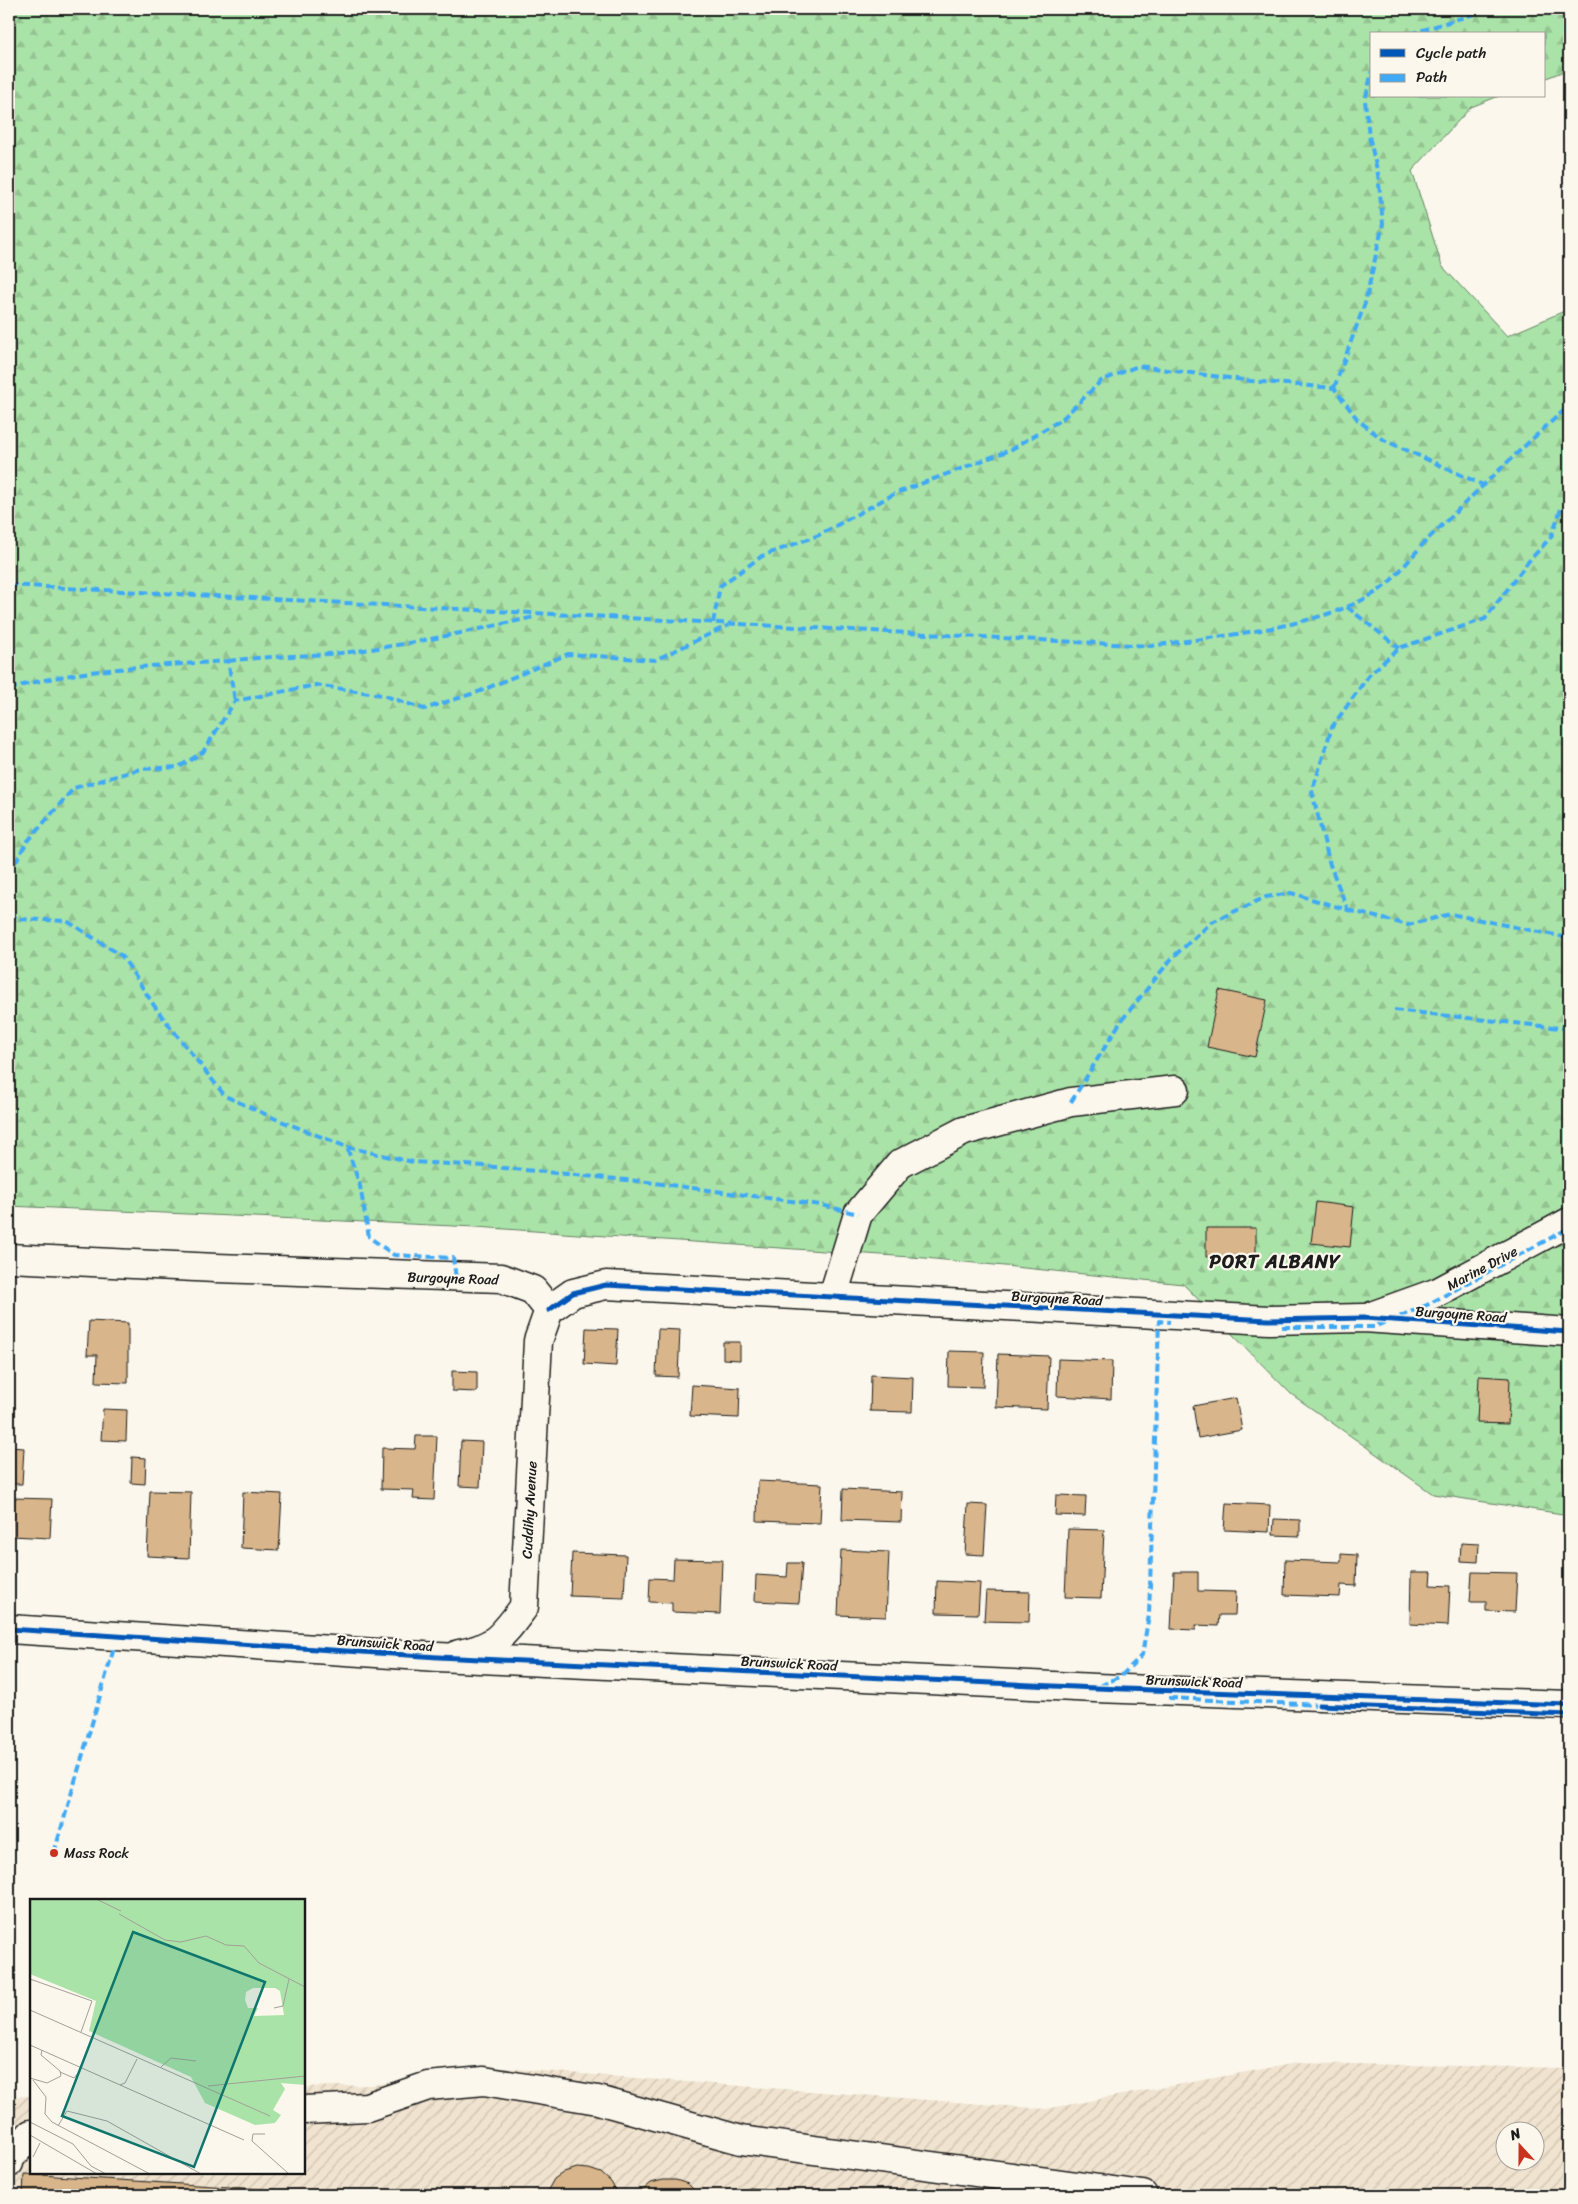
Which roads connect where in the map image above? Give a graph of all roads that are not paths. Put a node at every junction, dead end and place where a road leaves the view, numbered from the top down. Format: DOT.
graph roads {
  1 [pos="1175,1090"];
  2 [pos="1569,1222"];
  3 [pos="9,1258"];
  4 [pos="833,1296"];
  5 [pos="549,1310"];
  6 [pos="1364,1318"];
  7 [pos="1569,1332"];
  8 [pos="9,1629"];
  9 [pos="438,1658"];
  10 [pos="1569,1706"];
  11 [pos="305,2110"];
  12 [pos="30,2135"];
  13 [pos="9,2163"];
  14 [pos="1143,2195"];
  1 -- 4 [label="street"];
  2 -- 6 [label="street, Marine Drive"];
  3 -- 5 [label="street, Burgoyne Road"];
  4 -- 5 [label="street, Burgoyne Road"];
  4 -- 6 [label="street, Burgoyne Road"];
  5 -- 9 [label="street, Cuddihy Avenue"];
  6 -- 7 [label="street, Burgoyne Road"];
  8 -- 9 [label="street, Brunswick Road"];
  9 -- 10 [label="street, Brunswick Road"];
  11 -- 14 [label="street"];
  12 -- 13 [label="street"];
}
